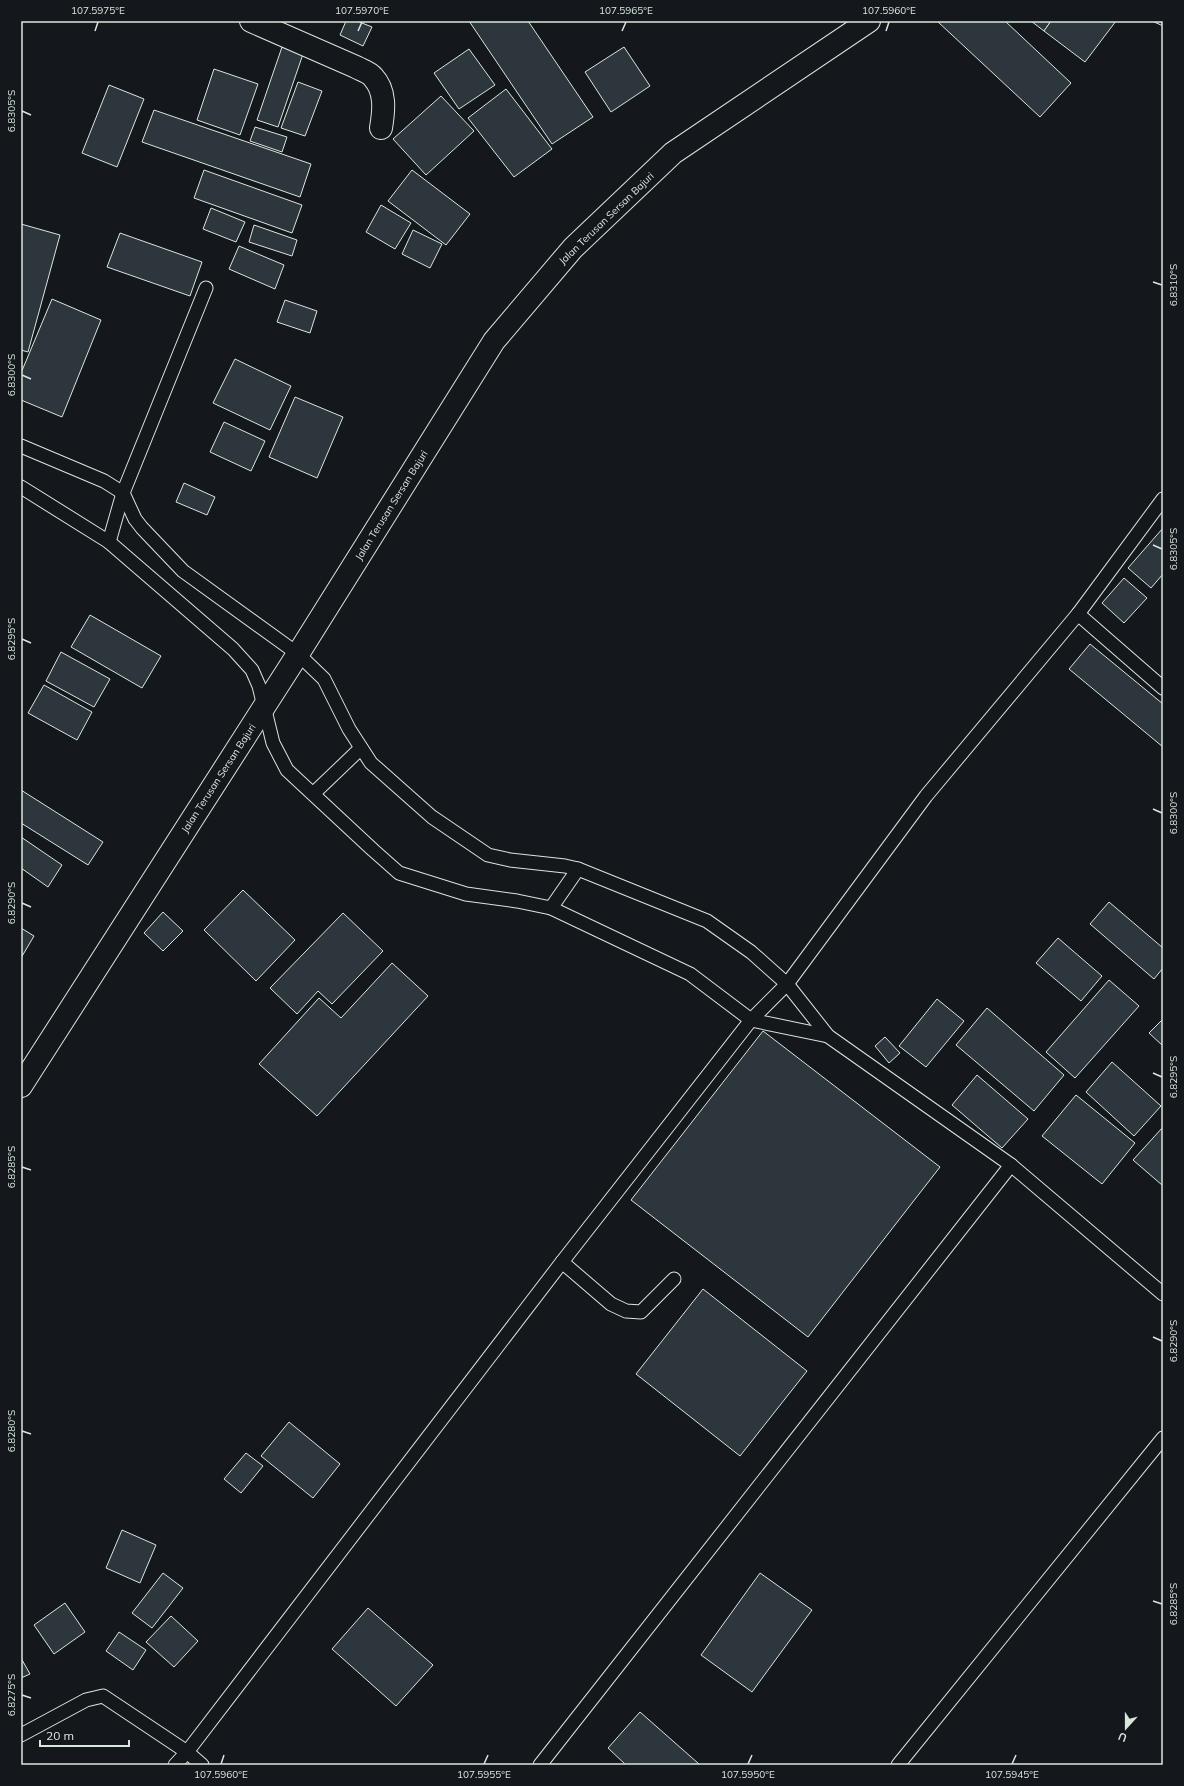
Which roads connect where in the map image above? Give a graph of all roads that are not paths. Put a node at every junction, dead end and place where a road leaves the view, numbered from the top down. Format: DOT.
graph roads {
  1 [pos="251,21"];
  2 [pos="869,21"];
  3 [pos="381,128"];
  4 [pos="206,288"];
  5 [pos="21,446"];
  6 [pos="21,487"];
  7 [pos="123,493"];
  8 [pos="1163,499"];
  9 [pos="109,542"];
  10 [pos="1078,614"];
  11 [pos="298,654"];
  12 [pos="1163,688"];
  13 [pos="264,706"];
  14 [pos="361,748"];
  15 [pos="314,793"];
  16 [pos="578,869"];
  17 [pos="551,908"];
  18 [pos="787,984"];
  19 [pos="751,1020"];
  20 [pos="828,1036"];
  21 [pos="21,1086"];
  22 [pos="1011,1165"];
  23 [pos="562,1262"];
  24 [pos="674,1280"];
  25 [pos="1163,1294"];
  26 [pos="1163,1438"];
  27 [pos="21,1735"];
  28 [pos="187,1752"];
  29 [pos="175,1765"];
  30 [pos="202,1765"];
  31 [pos="540,1765"];
  32 [pos="898,1765"];
  1 -- 3 [label="main road"];
  2 -- 11 [label="main road, Jalan Terusan Sersan Bajuri"];
  4 -- 7 [label="lane"];
  5 -- 7 [label="lane"];
  6 -- 9 [label="lane"];
  7 -- 9 [label="lane"];
  7 -- 11 [label="lane"];
  8 -- 10 [label="lane"];
  9 -- 13 [label="lane"];
  10 -- 12 [label="lane"];
  10 -- 18 [label="lane"];
  11 -- 13 [label="main road, Jalan Terusan Sersan Bajuri"];
  11 -- 14 [label="lane"];
  13 -- 15 [label="lane"];
  13 -- 21 [label="main road, Jalan Terusan Sersan Bajuri"];
  14 -- 15 [label="lane"];
  14 -- 16 [label="lane"];
  15 -- 17 [label="lane"];
  16 -- 17 [label="lane"];
  16 -- 18 [label="lane"];
  17 -- 19 [label="lane"];
  18 -- 19 [label="lane"];
  18 -- 20 [label="lane"];
  19 -- 20 [label="lane"];
  19 -- 23 [label="lane"];
  20 -- 22 [label="lane"];
  22 -- 25 [label="lane"];
  22 -- 31 [label="lane"];
  23 -- 24 [label="lane"];
  23 -- 28 [label="lane"];
  26 -- 32 [label="lane"];
  27 -- 28 [label="lane"];
  28 -- 29 [label="lane"];
  28 -- 30 [label="lane"];
}
